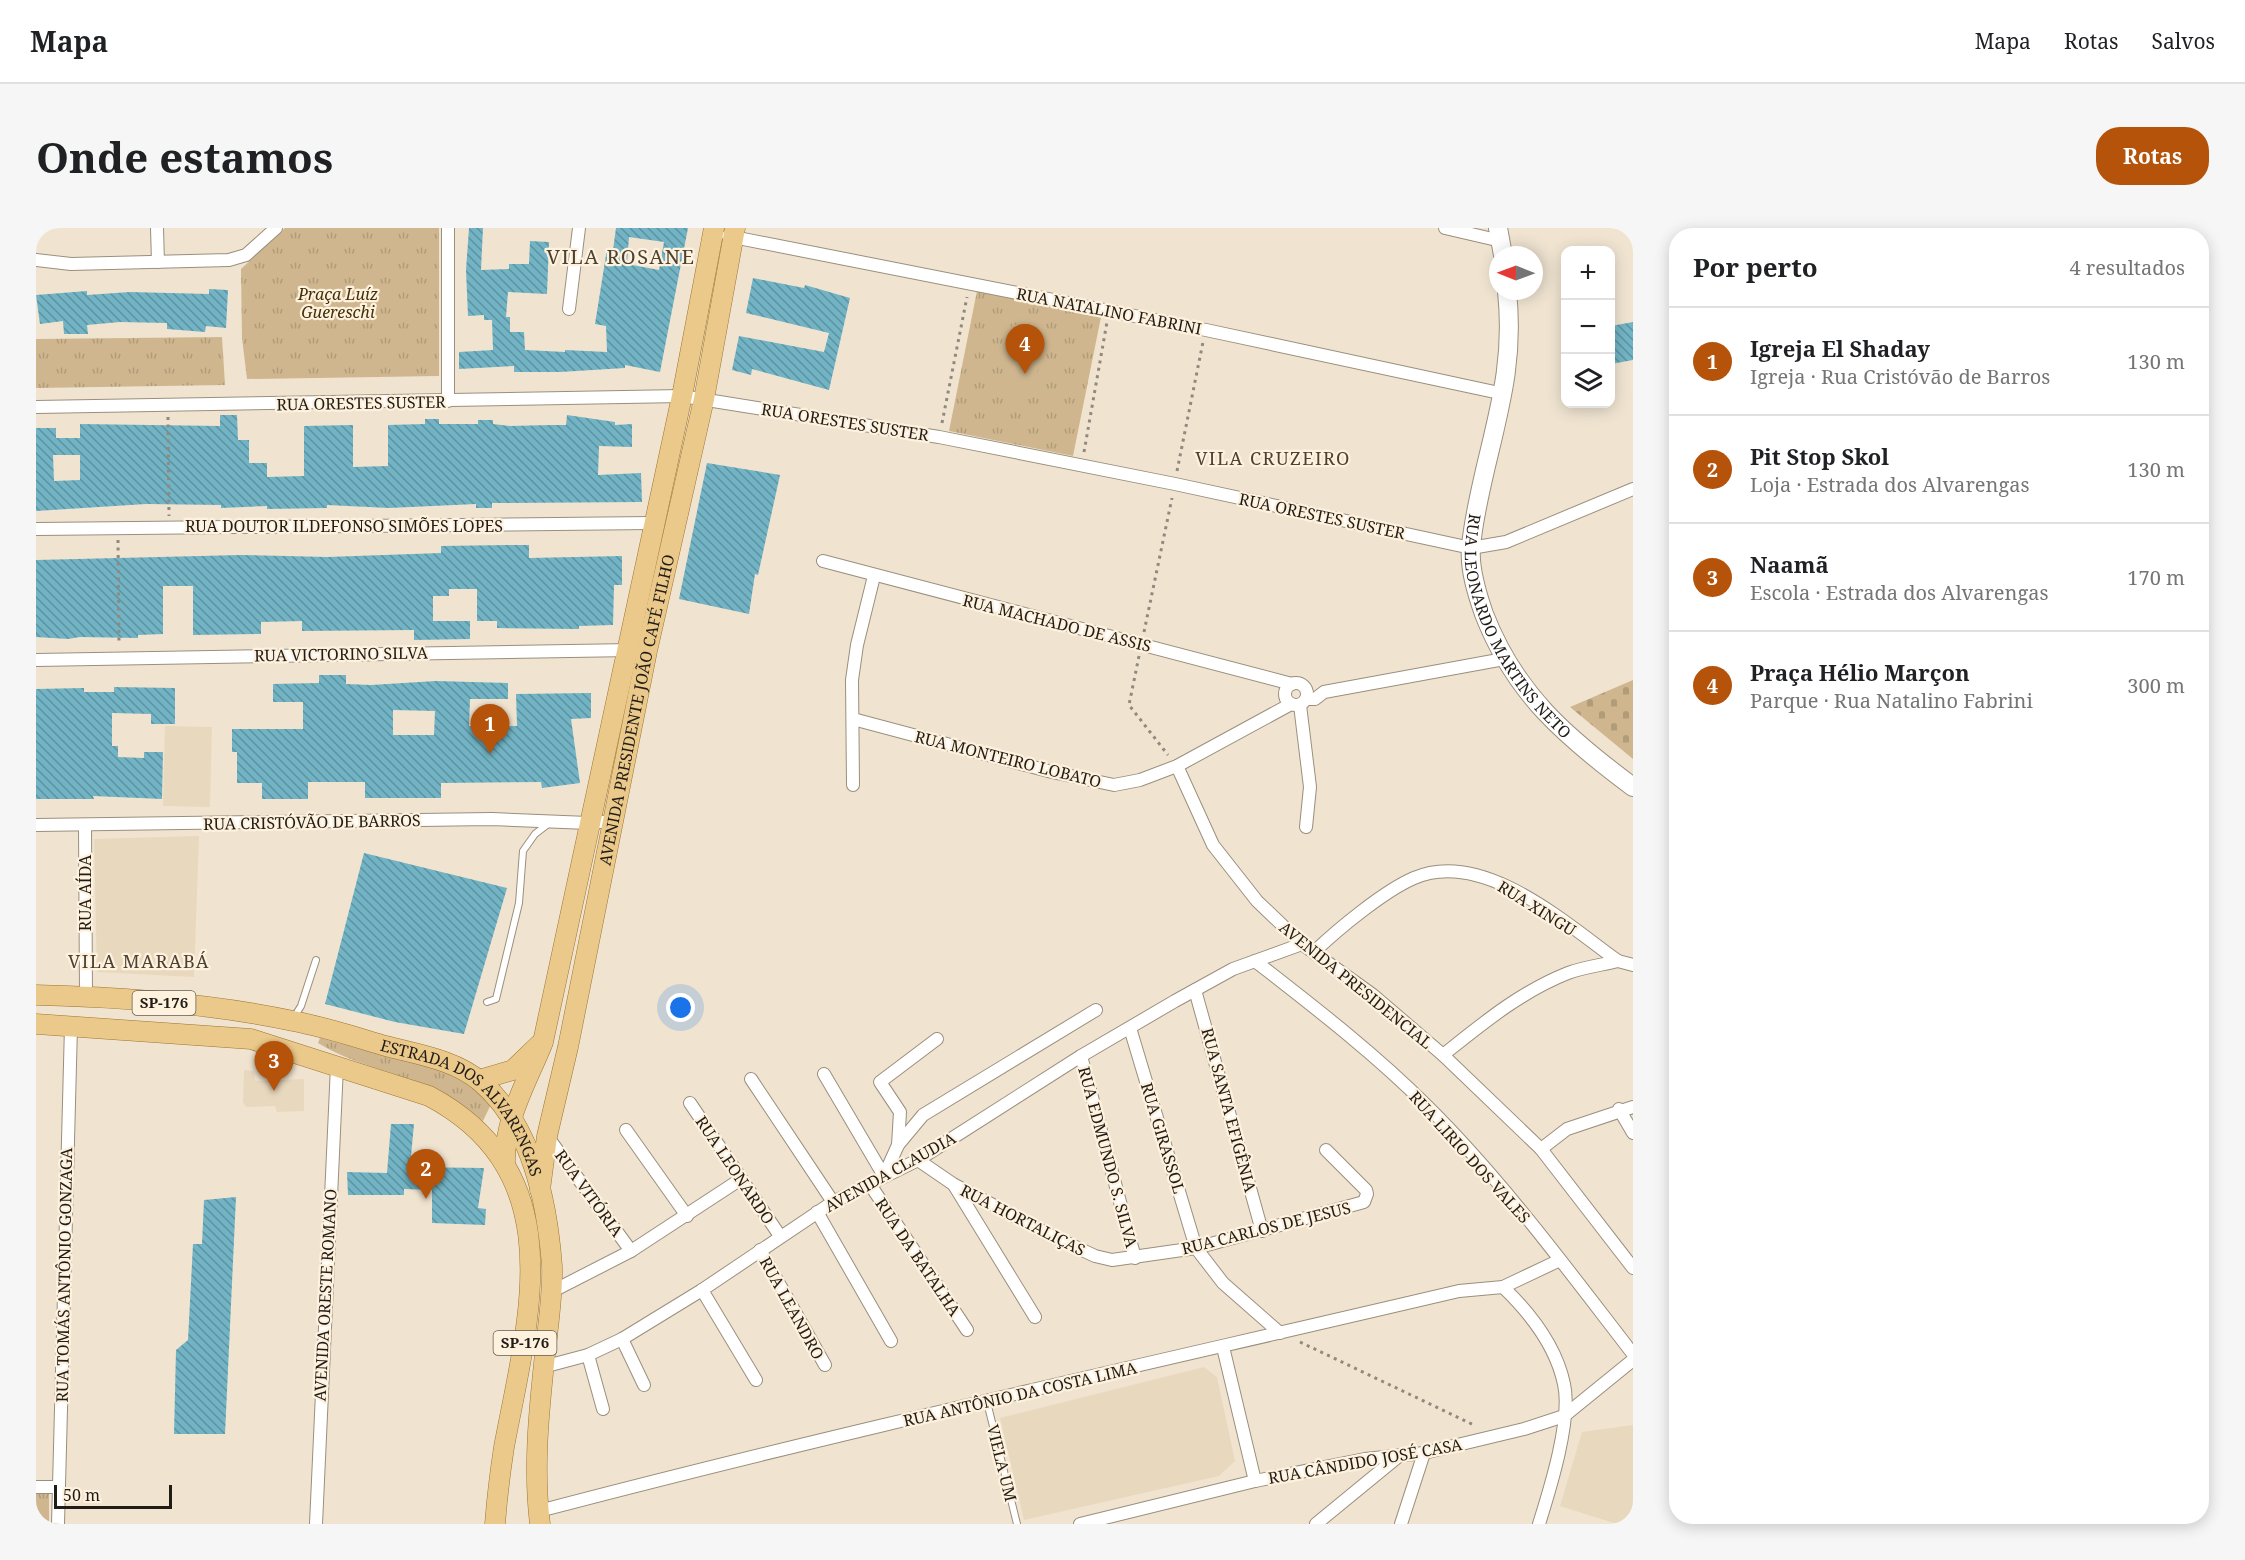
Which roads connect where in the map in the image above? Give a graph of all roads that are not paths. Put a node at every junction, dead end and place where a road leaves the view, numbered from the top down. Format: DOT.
graph roads {
  1 [pos="158,228"];
  2 [pos="276,228"];
  3 [pos="448,228"];
  4 [pos="579,228"];
  5 [pos="1445,228"];
  6 [pos="713,231"];
  7 [pos="734,232"];
  8 [pos="1501,241"];
  9 [pos="36,260"];
  10 [pos="158,262"];
  11 [pos="1507,300"];
  12 [pos="569,309"];
  13 [pos="1504,394"];
  14 [pos="682,396"];
  15 [pos="704,399"];
  16 [pos="448,401"];
  17 [pos="36,407"];
  18 [pos="1633,489"];
  19 [pos="652,523"];
  20 [pos="36,530"];
  21 [pos="1471,548"];
  22 [pos="823,561"];
  23 [pos="874,576"];
  24 [pos="626,650"];
  25 [pos="647,651"];
  26 [pos="1504,659"];
  27 [pos="36,660"];
  28 [pos="1292,684"];
  29 [pos="1300,699"];
  30 [pos="853,719"];
  31 [pos="1177,766"];
  32 [pos="853,785"];
  33 [pos="1633,787"];
  34 [pos="613,821"];
  35 [pos="551,822"];
  36 [pos="588,823"];
  37 [pos="36,825"];
  38 [pos="85,825"];
  39 [pos="1306,827"];
  40 [pos="1302,944"];
  41 [pos="1314,952"];
  42 [pos="316,960"];
  43 [pos="1618,961"];
  44 [pos="1255,962"];
  45 [pos="1633,965"];
  46 [pos="1196,990"];
  47 [pos="36,995"];
  48 [pos="86,996"];
  49 [pos="487,1002"];
  50 [pos="1096,1010"];
  51 [pos="292,1020"];
  52 [pos="36,1024"];
  53 [pos="70,1026"];
  54 [pos="1130,1028"];
  55 [pos="937,1039"];
  56 [pos="250,1040"];
  57 [pos="543,1042"];
  58 [pos="1443,1055"];
  59 [pos="1081,1056"];
  60 [pos="337,1066"];
  61 [pos="824,1074"];
  62 [pos="751,1079"];
  63 [pos="479,1080"];
  64 [pos="690,1103"];
  65 [pos="1633,1107"];
  66 [pos="1619,1110"];
  67 [pos="511,1117"];
  68 [pos="626,1130"];
  69 [pos="1633,1133"];
  70 [pos="547,1136"];
  71 [pos="898,1145"];
  72 [pos="1541,1149"];
  73 [pos="1326,1150"];
  74 [pos="918,1160"];
  75 [pos="506,1164"];
  76 [pos="884,1176"];
  77 [pos="741,1179"];
  78 [pos="868,1183"];
  79 [pos="953,1184"];
  80 [pos="540,1190"];
  81 [pos="832,1202"];
  82 [pos="817,1212"];
  83 [pos="687,1216"];
  84 [pos="1262,1231"];
  85 [pos="780,1236"];
  86 [pos="1196,1248"];
  87 [pos="760,1250"];
  88 [pos="631,1251"];
  89 [pos="1135,1258"];
  90 [pos="1560,1260"];
  91 [pos="1633,1268"];
  92 [pos="1503,1287"];
  93 [pos="702,1290"];
  94 [pos="552,1292"];
  95 [pos="1035,1317"];
  96 [pos="967,1330"];
  97 [pos="1280,1333"];
  98 [pos="622,1339"];
  99 [pos="891,1341"];
  100 [pos="1223,1347"];
  101 [pos="1633,1354"];
  102 [pos="588,1355"];
  103 [pos="1633,1360"];
  104 [pos="825,1365"];
  105 [pos="543,1367"];
  106 [pos="756,1380"];
  107 [pos="644,1385"];
  108 [pos="987,1402"];
  109 [pos="603,1409"];
  110 [pos="1564,1416"];
  111 [pos="1424,1453"];
  112 [pos="1401,1454"];
  113 [pos="1255,1481"];
  114 [pos="36,1487"];
  115 [pos="58,1487"];
  116 [pos="540,1518"];
  117 [pos="58,1524"];
  118 [pos="316,1524"];
  119 [pos="495,1524"];
  120 [pos="1017,1524"];
  121 [pos="1080,1524"];
  122 [pos="1316,1524"];
  123 [pos="1401,1524"];
  124 [pos="1539,1524"];
  1 -- 10 [label="street"];
  2 -- 10 [label="street"];
  3 -- 16 [label="street"];
  4 -- 12 [label="street"];
  5 -- 8 [label="street"];
  6 -- 7 [label="street, RUA NATALINO FABRINI"];
  6 -- 14 [label="main road, AVENIDA PRESIDENTE JOÃO CAFÉ FILHO"];
  7 -- 13 [label="street, RUA NATALINO FABRINI"];
  7 -- 15 [label="main road, AVENIDA PRESIDENTE JOÃO CAFÉ FILHO"];
  9 -- 10 [label="street"];
  11 -- 13 [label="street, RUA LEONARDO MARTINS NETO"];
  13 -- 21 [label="street, RUA LEONARDO MARTINS NETO"];
  14 -- 15 [label="street, RUA ORESTES SUSTER"];
  14 -- 16 [label="street, RUA ORESTES SUSTER"];
  14 -- 19 [label="main road, AVENIDA PRESIDENTE JOÃO CAFÉ FILHO"];
  15 -- 21 [label="street, RUA ORESTES SUSTER"];
  15 -- 25 [label="main road, AVENIDA PRESIDENTE JOÃO CAFÉ FILHO"];
  16 -- 17 [label="street, RUA ORESTES SUSTER"];
  18 -- 21 [label="street, RUA ORESTES SUSTER"];
  19 -- 20 [label="street, RUA DOUTOR ILDEFONSO SIMÕES LOPES"];
  19 -- 24 [label="main road, AVENIDA PRESIDENTE JOÃO CAFÉ FILHO"];
  21 -- 26 [label="street, RUA LEONARDO MARTINS NETO"];
  22 -- 23 [label="street, RUA MACHADO DE ASSIS"];
  23 -- 28 [label="street, RUA MACHADO DE ASSIS"];
  23 -- 30 [label="street"];
  24 -- 25 [label="street, RUA VICTORINO SILVA"];
  24 -- 27 [label="street, RUA VICTORINO SILVA"];
  24 -- 36 [label="main road, AVENIDA PRESIDENTE JOÃO CAFÉ FILHO"];
  25 -- 34 [label="main road, AVENIDA PRESIDENTE JOÃO CAFÉ FILHO"];
  26 -- 29 [label="street"];
  26 -- 33 [label="street, RUA LEONARDO MARTINS NETO"];
  28 -- 29 [label="street, RUA MACHADO DE ASSIS"];
  28 -- 29 [label="street"];
  29 -- 31 [label="street, RUA MONTEIRO LOBATO"];
  29 -- 39 [label="street"];
  30 -- 31 [label="street, RUA MONTEIRO LOBATO"];
  30 -- 32 [label="street"];
  31 -- 40 [label="street, AVENIDA PRESIDENCIAL"];
  34 -- 36 [label="street, RUA CRISTÓVÃO DE BARROS"];
  34 -- 70 [label="main road, AVENIDA PRESIDENTE JOÃO CAFÉ FILHO"];
  35 -- 36 [label="street, RUA CRISTÓVÃO DE BARROS"];
  35 -- 38 [label="street, RUA CRISTÓVÃO DE BARROS"];
  35 -- 49 [label="lane"];
  36 -- 57 [label="main road, AVENIDA PRESIDENTE JOÃO CAFÉ FILHO"];
  37 -- 38 [label="street, RUA CRISTÓVÃO DE BARROS"];
  38 -- 48 [label="street, RUA AÍDA"];
  40 -- 41 [label="street, AVENIDA PRESIDENCIAL"];
  40 -- 44 [label="street, AVENIDA CLAUDIA"];
  41 -- 43 [label="street, RUA XINGU"];
  41 -- 58 [label="street, AVENIDA PRESIDENCIAL"];
  42 -- 51 [label="lane"];
  43 -- 45 [label="street, RUA XINGU"];
  43 -- 58 [label="street"];
  44 -- 46 [label="street, AVENIDA CLAUDIA"];
  44 -- 90 [label="street, RUA LIRIO DOS VALES"];
  46 -- 54 [label="street, AVENIDA CLAUDIA"];
  46 -- 84 [label="street, RUA SANTA EFIGÊNIA"];
  47 -- 48 [label="main road, ESTRADA DOS ALVARENGAS / SP-176"];
  48 -- 51 [label="main road, ESTRADA DOS ALVARENGAS / SP-176"];
  50 -- 71 [label="street"];
  51 -- 56 [label="main road"];
  51 -- 63 [label="main road, ESTRADA DOS ALVARENGAS / SP-176"];
  52 -- 53 [label="main road, ESTRADA DOS ALVARENGAS / SP-176"];
  53 -- 56 [label="main road, ESTRADA DOS ALVARENGAS / SP-176"];
  53 -- 115 [label="street, RUA TOMÁS ANTÔNIO GONZAGA"];
  54 -- 59 [label="street, AVENIDA CLAUDIA"];
  54 -- 86 [label="street, RUA GIRASSOL"];
  55 -- 71 [label="street"];
  56 -- 60 [label="main road, ESTRADA DOS ALVARENGAS / SP-176"];
  57 -- 63 [label="main road"];
  57 -- 67 [label="main road, AVENIDA PRESIDENTE JOÃO CAFÉ FILHO"];
  58 -- 72 [label="street, AVENIDA PRESIDENCIAL"];
  59 -- 74 [label="street, AVENIDA CLAUDIA"];
  59 -- 89 [label="street, RUA EDMUNDO S. SILVA"];
  60 -- 75 [label="main road, ESTRADA DOS ALVARENGAS / SP-176"];
  60 -- 118 [label="street, AVENIDA ORESTE ROMANO"];
  61 -- 76 [label="street"];
  62 -- 81 [label="street"];
  63 -- 67 [label="main road, ESTRADA DOS ALVARENGAS / SP-176"];
  64 -- 77 [label="street, RUA LEONARDO"];
  65 -- 66 [label="street"];
  66 -- 69 [label="street"];
  66 -- 72 [label="street"];
  67 -- 75 [label="main road, AVENIDA PRESIDENTE JOÃO CAFÉ FILHO"];
  67 -- 80 [label="main road, ESTRADA DOS ALVARENGAS / SP-176"];
  68 -- 83 [label="street"];
  70 -- 80 [label="main road, AVENIDA PRESIDENTE JOÃO CAFÉ FILHO"];
  70 -- 88 [label="street, RUA VITÓRIA"];
  71 -- 76 [label="street"];
  72 -- 91 [label="street, AVENIDA PRESIDENCIAL"];
  73 -- 84 [label="street, RUA CARLOS DE JESUS"];
  74 -- 76 [label="street, AVENIDA CLAUDIA"];
  74 -- 79 [label="street, RUA HORTALIÇAS"];
  75 -- 119 [label="main road, ESTRADA DOS ALVARENGAS / SP-176"];
  76 -- 78 [label="street, AVENIDA CLAUDIA"];
  77 -- 83 [label="street"];
  77 -- 85 [label="street, RUA LEONARDO"];
  78 -- 81 [label="street, AVENIDA CLAUDIA"];
  78 -- 96 [label="street, RUA DA BATALHA"];
  79 -- 89 [label="street, RUA HORTALIÇAS"];
  79 -- 95 [label="street"];
  80 -- 94 [label="main road, ESTRADA DOS ALVARENGAS / SP-176"];
  81 -- 82 [label="street, AVENIDA CLAUDIA"];
  82 -- 85 [label="street, AVENIDA CLAUDIA"];
  82 -- 99 [label="street"];
  83 -- 88 [label="street"];
  84 -- 86 [label="street, RUA CARLOS DE JESUS"];
  85 -- 87 [label="street, AVENIDA CLAUDIA"];
  86 -- 89 [label="street, RUA CARLOS DE JESUS"];
  86 -- 97 [label="street"];
  87 -- 93 [label="street, AVENIDA CLAUDIA"];
  87 -- 104 [label="street, RUA LEANDRO"];
  88 -- 94 [label="street"];
  90 -- 92 [label="street"];
  90 -- 101 [label="street, RUA LIRIO DOS VALES"];
  92 -- 97 [label="street, RUA ANTÔNIO DA COSTA LIMA"];
  92 -- 110 [label="street"];
  93 -- 98 [label="street, AVENIDA CLAUDIA"];
  93 -- 106 [label="street"];
  94 -- 105 [label="main road, ESTRADA DOS ALVARENGAS / SP-176"];
  97 -- 100 [label="street, RUA ANTÔNIO DA COSTA LIMA"];
  98 -- 102 [label="street, AVENIDA CLAUDIA"];
  98 -- 107 [label="street"];
  100 -- 108 [label="street, RUA ANTÔNIO DA COSTA LIMA"];
  100 -- 113 [label="street"];
  102 -- 105 [label="street, AVENIDA CLAUDIA"];
  102 -- 109 [label="street"];
  103 -- 110 [label="street, RUA CÂNDIDO JOSÉ CASA"];
  105 -- 116 [label="main road, ESTRADA DOS ALVARENGAS / SP-176"];
  108 -- 116 [label="street, RUA ANTÔNIO DA COSTA LIMA"];
  108 -- 120 [label="lane, VIELA UM"];
  110 -- 111 [label="street, RUA CÂNDIDO JOSÉ CASA"];
  110 -- 124 [label="street"];
  111 -- 112 [label="street, RUA CÂNDIDO JOSÉ CASA"];
  111 -- 123 [label="street"];
  112 -- 113 [label="street, RUA CÂNDIDO JOSÉ CASA"];
  112 -- 122 [label="street"];
  113 -- 121 [label="street, RUA CÂNDIDO JOSÉ CASA"];
  114 -- 115 [label="street"];
  115 -- 117 [label="street, RUA TOMÁS ANTÔNIO GONZAGA"];
}
